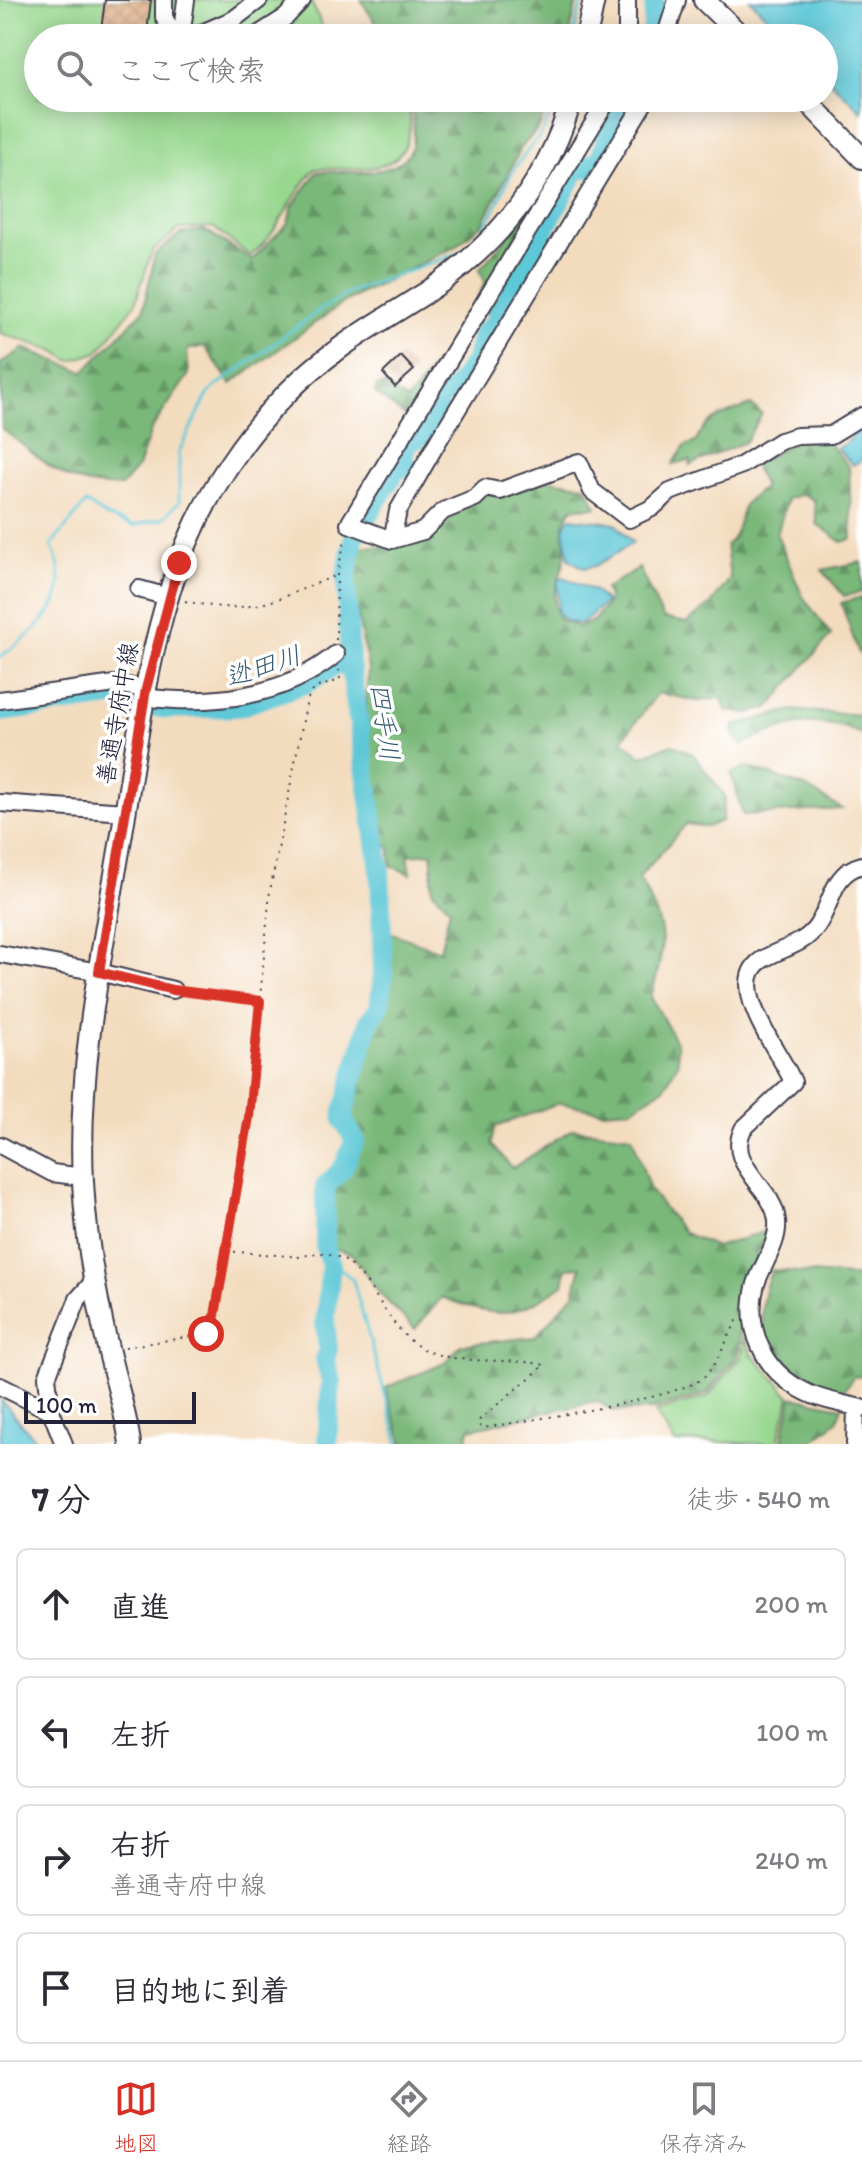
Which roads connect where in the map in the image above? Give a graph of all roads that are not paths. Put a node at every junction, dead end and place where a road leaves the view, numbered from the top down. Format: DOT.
graph roads {
  1 [pos="164,0"];
  2 [pos="186,0"];
  3 [pos="259,0"];
  4 [pos="302,0"];
  5 [pos="594,0"];
  6 [pos="627,0"];
  7 [pos="677,0"];
  8 [pos="704,0"];
  9 [pos="169,24"];
  10 [pos="181,24"];
  11 [pos="222,24"];
  12 [pos="275,24"];
  13 [pos="589,24"];
  14 [pos="627,24"];
  15 [pos="669,24"];
  16 [pos="729,24"];
  17 [pos="567,112"];
  18 [pos="601,112"];
  19 [pos="638,112"];
  20 [pos="818,112"];
  21 [pos="862,158"];
  22 [pos="862,416"];
  23 [pos="389,541"];
  24 [pos="139,589"];
  25 [pos="168,597"];
  26 [pos="338,662"];
  27 [pos="144,699"];
  28 [pos="0,700"];
  29 [pos="0,803"];
  30 [pos="125,812"];
  31 [pos="862,865"];
  32 [pos="0,954"];
  33 [pos="99,972"];
  34 [pos="173,990"];
  35 [pos="0,1145"];
  36 [pos="83,1177"];
  37 [pos="94,1281"];
  38 [pos="0,1386"];
  39 [pos="859,1407"];
  40 [pos="51,1411"];
  41 [pos="64,1444"];
  42 [pos="130,1444"];
  43 [pos="855,1444"];
  1 -- 9 [label="street"];
  2 -- 10 [label="street"];
  3 -- 11 [label="street"];
  4 -- 12 [label="street"];
  5 -- 13 [label="main road"];
  6 -- 14 [label="street"];
  7 -- 15 [label="street"];
  8 -- 16 [label="main road"];
  17 -- 25 [label="main road, 善通寺府中線"];
  18 -- 23 [label="street"];
  19 -- 23 [label="street"];
  20 -- 21 [label="main road"];
  22 -- 23 [label="street"];
  24 -- 25 [label="street"];
  25 -- 27 [label="main road, 善通寺府中線"];
  26 -- 27 [label="street"];
  27 -- 28 [label="street"];
  27 -- 30 [label="main road, 善通寺府中線"];
  29 -- 30 [label="street"];
  30 -- 33 [label="main road, 善通寺府中線"];
  31 -- 39 [label="street"];
  32 -- 33 [label="street"];
  33 -- 34 [label="street"];
  33 -- 36 [label="main road, 善通寺府中線"];
  35 -- 36 [label="street"];
  36 -- 37 [label="main road, 善通寺府中線"];
  37 -- 40 [label="street"];
  37 -- 42 [label="main road, 善通寺府中線"];
  38 -- 40 [label="street"];
  39 -- 43 [label="street"];
  40 -- 41 [label="street"];
}
